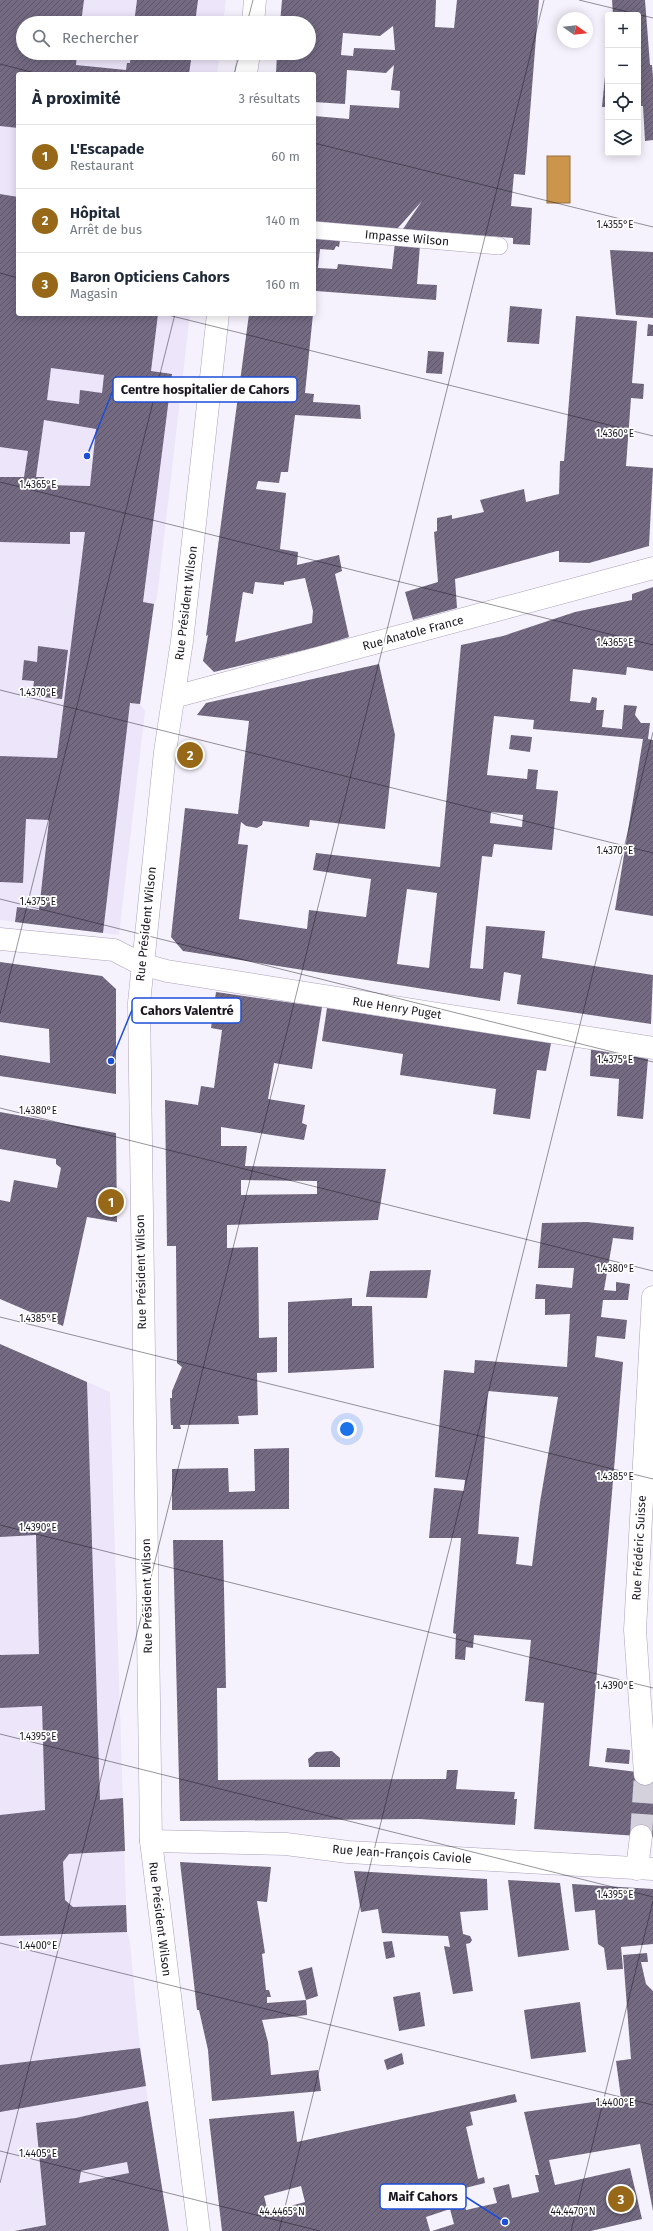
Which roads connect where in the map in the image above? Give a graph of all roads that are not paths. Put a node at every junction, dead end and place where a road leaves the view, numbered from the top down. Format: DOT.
graph roads {
  1 [pos="255,0"];
  2 [pos="253,16"];
  3 [pos="248,60"];
  4 [pos="246,72"];
  5 [pos="316,230"];
  6 [pos="499,246"];
  7 [pos="218,316"];
  8 [pos="653,568"];
  9 [pos="174,697"];
  10 [pos="0,939"];
  11 [pos="141,964"];
  12 [pos="653,1048"];
  13 [pos="653,1297"];
  14 [pos="645,1774"];
  15 [pos="641,1836"];
  16 [pos="151,1841"];
  17 [pos="645,1869"];
  18 [pos="199,2231"];
  1 -- 2 [label="street"];
  3 -- 4 [label="street"];
  5 -- 6 [label="lane, Impasse Wilson"];
  7 -- 9 [label="street, Rue Président Wilson"];
  8 -- 9 [label="street, Rue Anatole France"];
  9 -- 11 [label="street, Rue Président Wilson"];
  10 -- 11 [label="street, Rue Henry Puget"];
  11 -- 12 [label="street, Rue Henry Puget"];
  11 -- 16 [label="street, Rue Président Wilson"];
  13 -- 14 [label="street, Rue Frédéric Suisse"];
  15 -- 17 [label="street"];
  16 -- 17 [label="street, Rue Jean-François Caviole"];
  16 -- 18 [label="street, Rue Président Wilson"];
}
